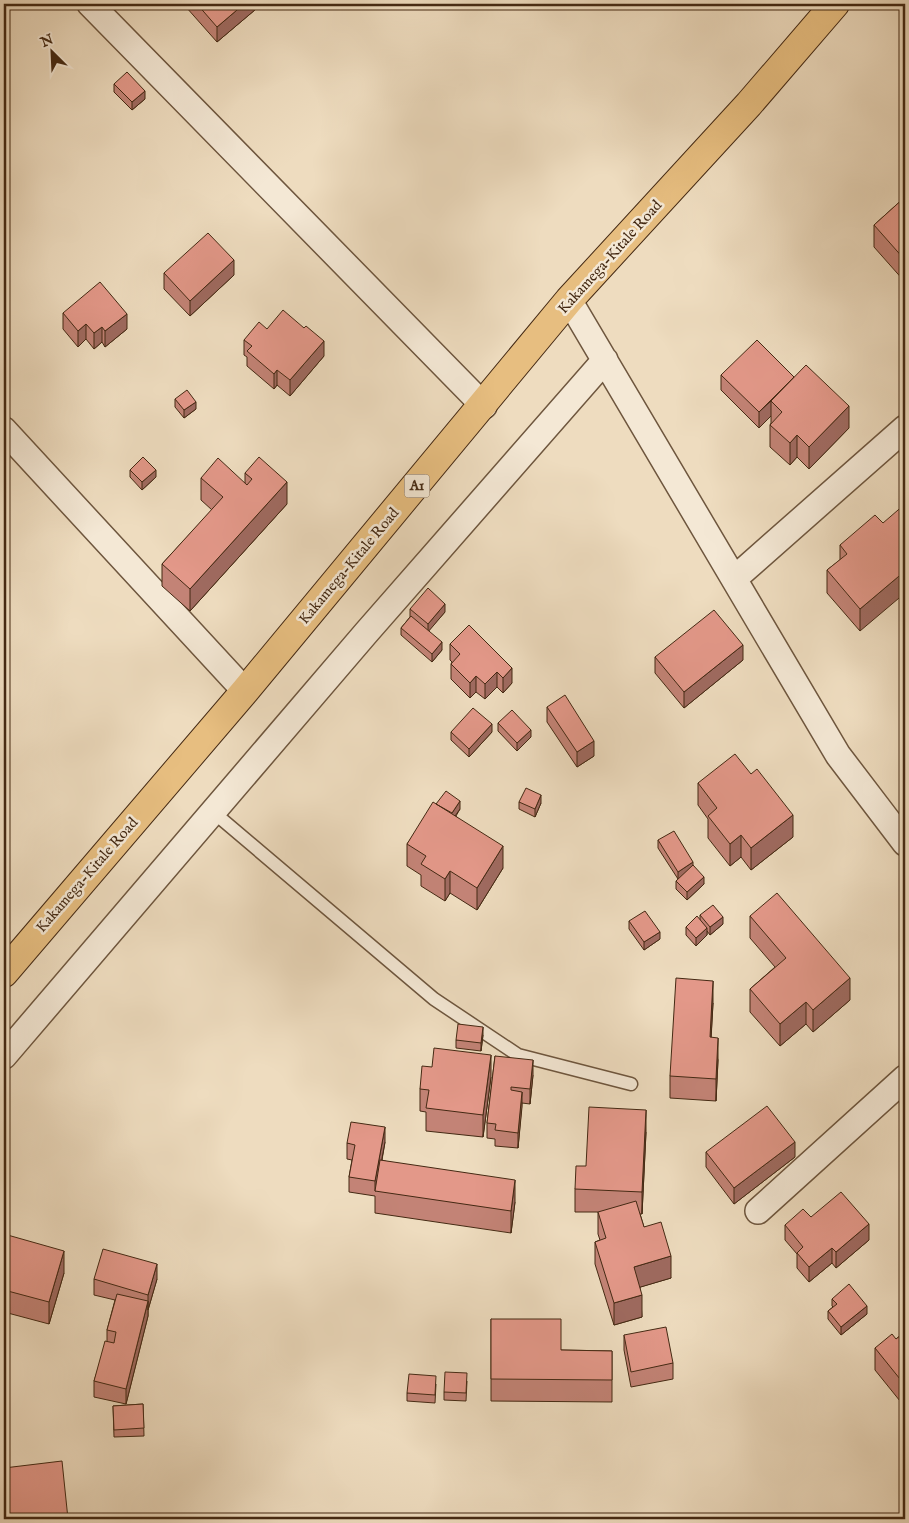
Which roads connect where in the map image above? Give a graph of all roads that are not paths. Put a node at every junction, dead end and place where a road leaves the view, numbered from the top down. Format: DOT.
graph roads {
  1 [pos="90,4"];
  2 [pos="835,4"];
  3 [pos="569,300"];
  4 [pos="604,360"];
  5 [pos="484,406"];
  6 [pos="905,428"];
  7 [pos="4,430"];
  8 [pos="734,579"];
  9 [pos="246,691"];
  10 [pos="212,811"];
  11 [pos="905,843"];
  12 [pos="4,973"];
  13 [pos="4,1056"];
  14 [pos="905,1078"];
  15 [pos="632,1084"];
  16 [pos="758,1210"];
  1 -- 5 [label="street"];
  2 -- 3 [label="highway, Kakamega-Kitale Road / A1"];
  3 -- 4 [label="street"];
  3 -- 5 [label="highway, Kakamega-Kitale Road / A1"];
  4 -- 8 [label="street"];
  4 -- 10 [label="street"];
  5 -- 9 [label="highway, Kakamega-Kitale Road / A1"];
  6 -- 8 [label="street"];
  7 -- 9 [label="street"];
  8 -- 11 [label="street"];
  9 -- 12 [label="highway, Kakamega-Kitale Road / A1"];
  10 -- 13 [label="street"];
  10 -- 15 [label="lane"];
  14 -- 16 [label="street"];
}
